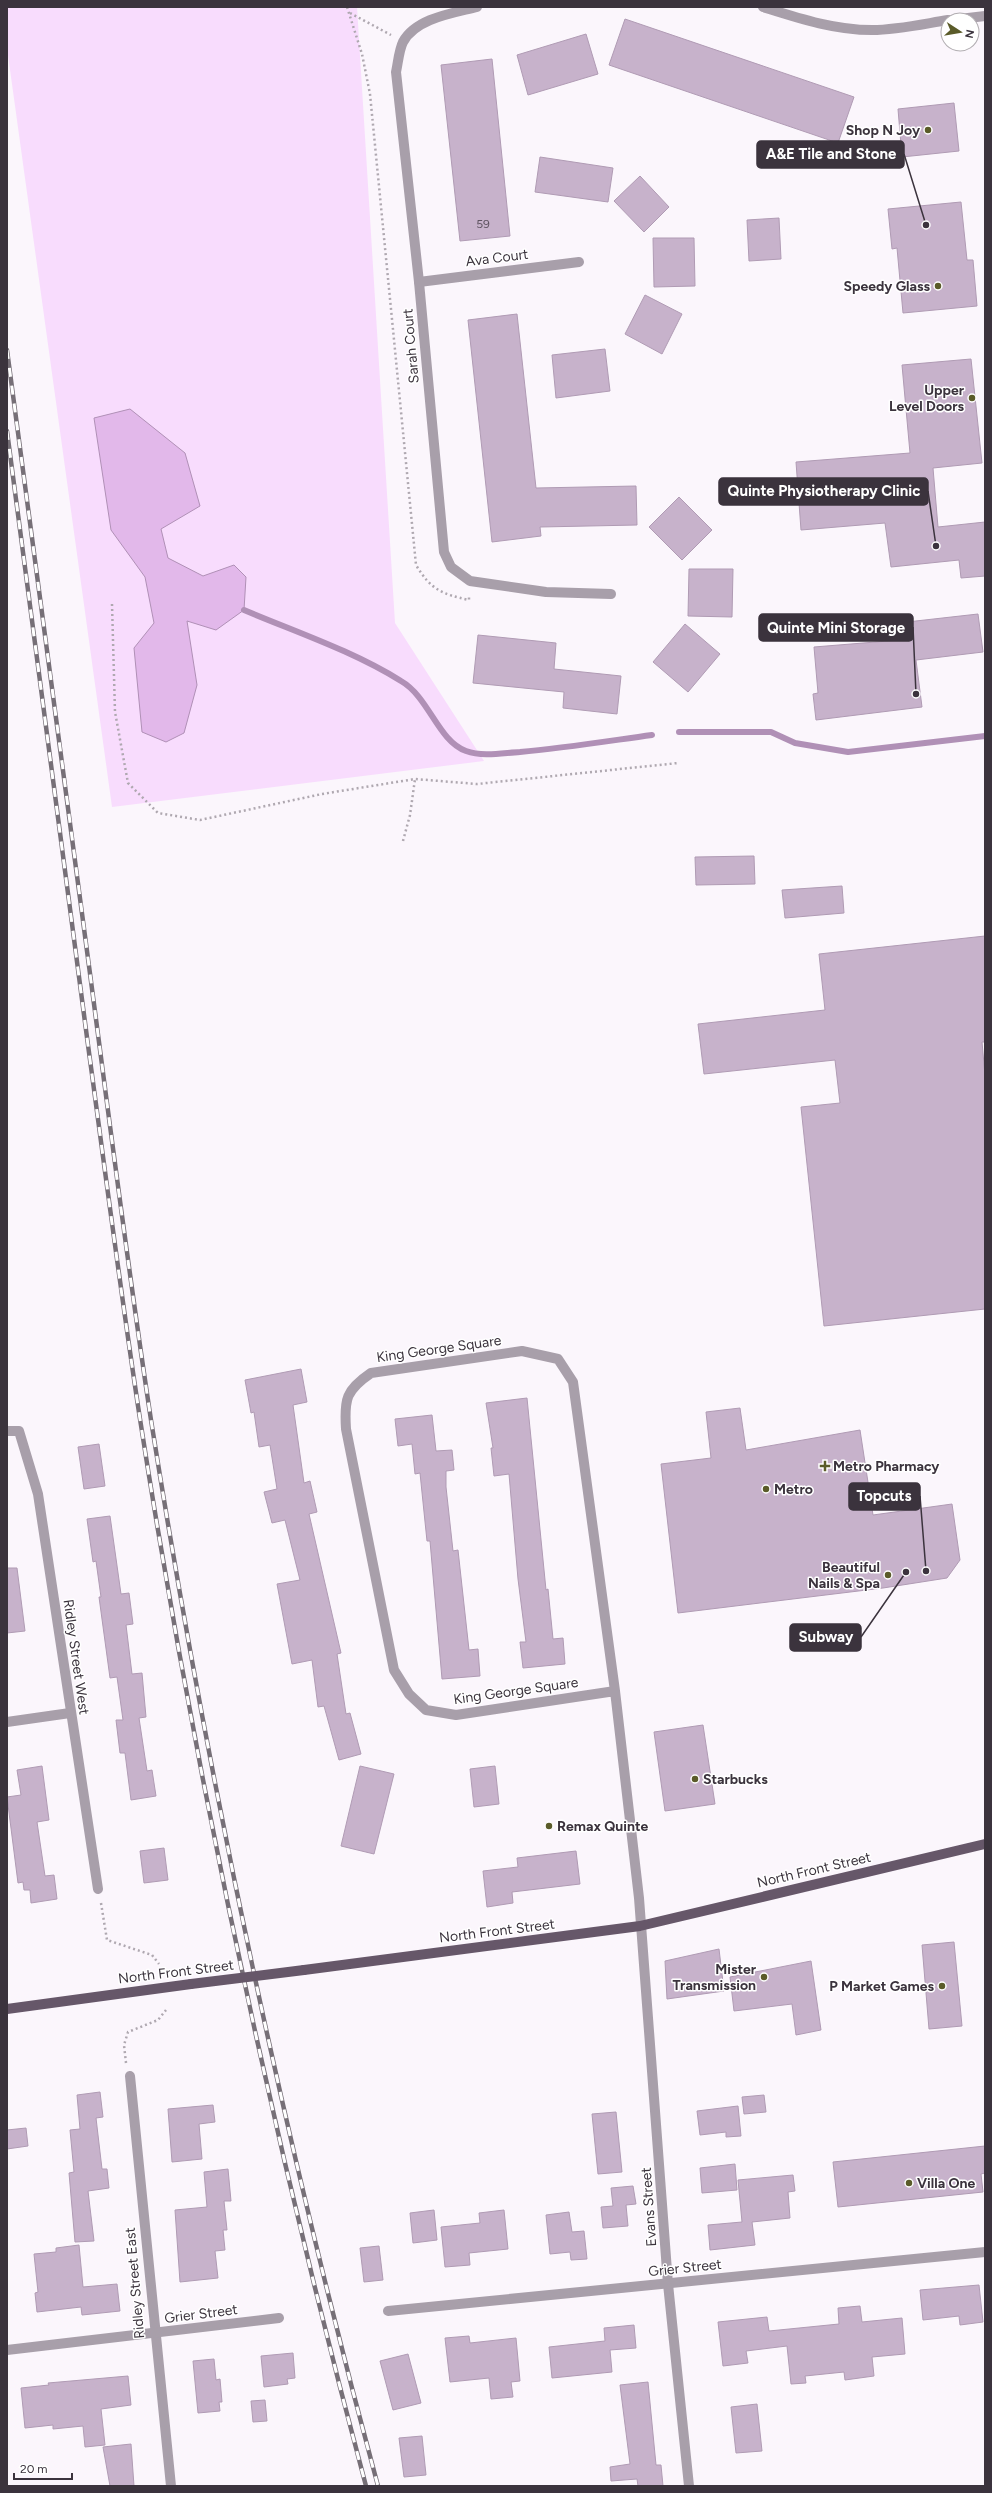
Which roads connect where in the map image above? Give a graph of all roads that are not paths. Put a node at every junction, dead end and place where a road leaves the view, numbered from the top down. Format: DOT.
graph roads {
  1 [pos="477,7"];
  2 [pos="763,7"];
  3 [pos="940,21"];
  4 [pos="579,262"];
  5 [pos="419,282"];
  6 [pos="611,594"];
  7 [pos="7,1431"];
  8 [pos="615,1691"];
  9 [pos="70,1713"];
  10 [pos="7,1722"];
  11 [pos="985,1844"];
  12 [pos="98,1888"];
  13 [pos="640,1926"];
  14 [pos="7,2010"];
  15 [pos="130,2076"];
  16 [pos="985,2252"];
  17 [pos="668,2284"];
  18 [pos="388,2311"];
  19 [pos="279,2318"];
  20 [pos="154,2334"];
  21 [pos="7,2350"];
  22 [pos="171,2486"];
  23 [pos="689,2486"];
  1 -- 5 [label="street, Sarah Court"];
  2 -- 3 [label="street"];
  4 -- 5 [label="street, Ava Court"];
  5 -- 6 [label="street, Sarah Court"];
  7 -- 9 [label="street, Ridley Street West"];
  8 -- 8 [label="street, King George Square"];
  8 -- 13 [label="street, King George Square"];
  9 -- 10 [label="street"];
  9 -- 12 [label="street, Ridley Street West"];
  11 -- 13 [label="main road, North Front Street"];
  13 -- 14 [label="main road, North Front Street, bridge"];
  13 -- 17 [label="street, Evans Street"];
  15 -- 20 [label="street, Ridley Street East"];
  16 -- 17 [label="street, Grier Street"];
  17 -- 18 [label="street, Grier Street"];
  17 -- 23 [label="street, Evans Street"];
  19 -- 20 [label="street, Grier Street"];
  20 -- 21 [label="street, Grier Street"];
  20 -- 22 [label="street, Ridley Street East"];
}
